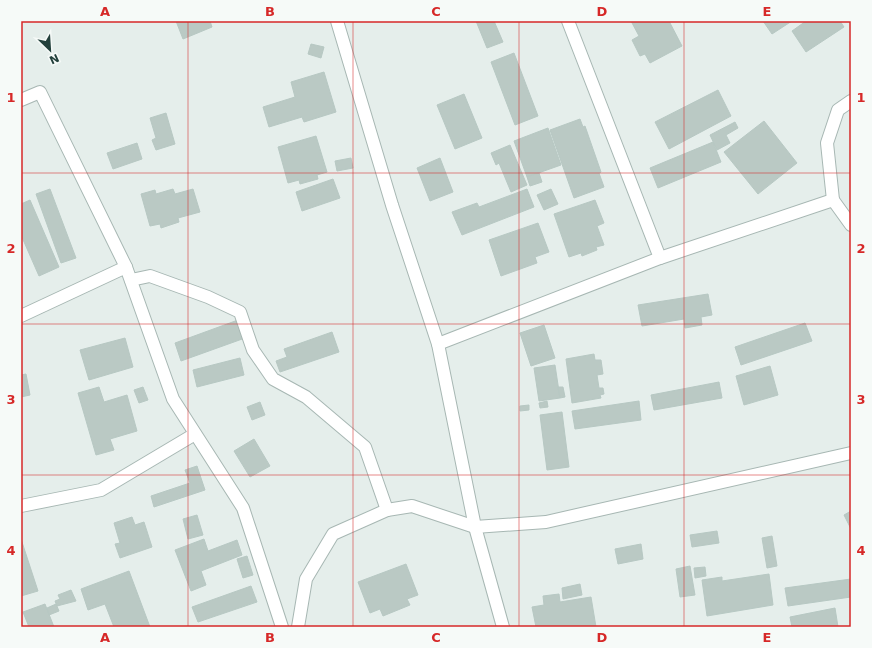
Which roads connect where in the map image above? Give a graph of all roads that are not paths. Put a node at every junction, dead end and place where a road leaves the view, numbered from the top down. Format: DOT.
graph roads {
  1 [pos="337,21"];
  2 [pos="568,21"];
  3 [pos="21,100"];
  4 [pos="851,101"];
  5 [pos="832,200"];
  6 [pos="851,225"];
  7 [pos="660,258"];
  8 [pos="126,267"];
  9 [pos="131,280"];
  10 [pos="21,316"];
  11 [pos="438,344"];
  12 [pos="195,434"];
  13 [pos="851,453"];
  14 [pos="21,506"];
  15 [pos="387,510"];
  16 [pos="475,527"];
  17 [pos="282,627"];
  18 [pos="298,627"];
  19 [pos="503,627"];
  1 -- 11 [label="street"];
  2 -- 7 [label="street"];
  3 -- 8 [label="street"];
  4 -- 5 [label="street"];
  5 -- 6 [label="street"];
  5 -- 7 [label="street"];
  7 -- 11 [label="street"];
  8 -- 9 [label="street"];
  8 -- 10 [label="street"];
  9 -- 12 [label="street"];
  9 -- 15 [label="street"];
  11 -- 16 [label="street"];
  12 -- 14 [label="street"];
  12 -- 17 [label="street"];
  13 -- 16 [label="street"];
  15 -- 16 [label="street"];
  15 -- 18 [label="street"];
  16 -- 19 [label="street"];
}
